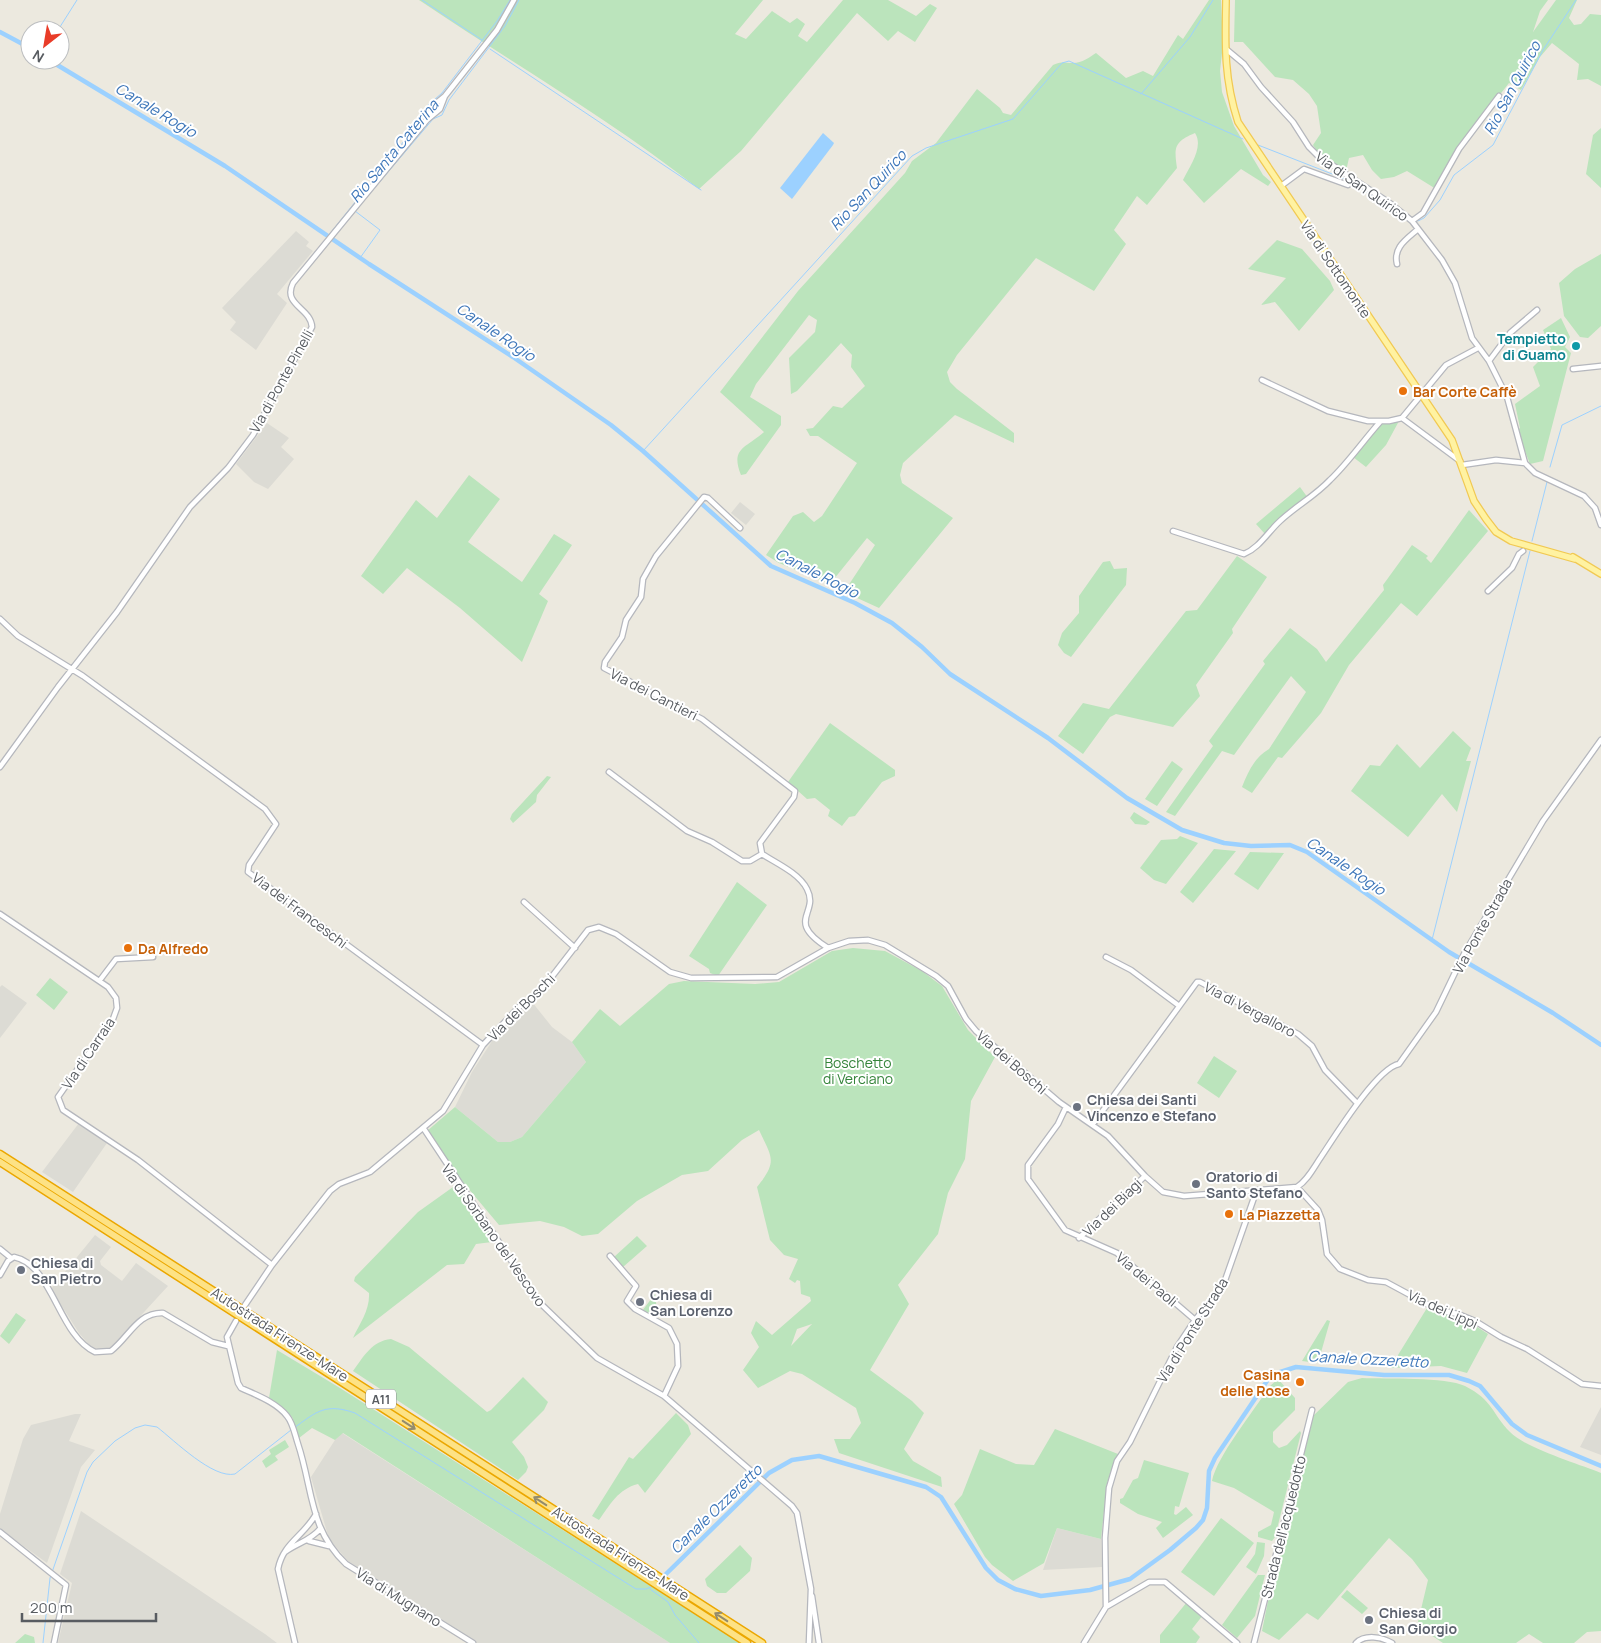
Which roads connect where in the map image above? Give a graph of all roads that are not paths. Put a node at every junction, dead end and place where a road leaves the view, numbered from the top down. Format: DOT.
graph roads {
  1 [pos="514,0"];
  2 [pos="1226,0"];
  3 [pos="1226,49"];
  4 [pos="445,96"];
  5 [pos="1499,96"];
  6 [pos="426,121"];
  7 [pos="1352,181"];
  8 [pos="1280,186"];
  9 [pos="1412,221"];
  10 [pos="1418,229"];
  11 [pos="1397,264"];
  12 [pos="1537,310"];
  13 [pos="1478,348"];
  14 [pos="1489,361"];
  15 [pos="1601,366"];
  16 [pos="1573,369"];
  17 [pos="1262,380"];
  18 [pos="1421,394"];
  19 [pos="1402,418"];
  20 [pos="1380,422"];
  21 [pos="1462,463"];
  22 [pos="1525,463"];
  23 [pos="1490,524"];
  24 [pos="1601,525"];
  25 [pos="740,528"];
  26 [pos="1173,531"];
  27 [pos="1526,550"];
  28 [pos="1575,559"];
  29 [pos="1601,574"];
  30 [pos="1488,591"];
  31 [pos="0,619"];
  32 [pos="72,669"];
  33 [pos="1601,740"];
  34 [pos="0,768"];
  35 [pos="609,772"];
  36 [pos="762,854"];
  37 [pos="524,902"];
  38 [pos="0,914"];
  39 [pos="575,948"];
  40 [pos="828,948"];
  41 [pos="153,957"];
  42 [pos="1106,957"];
  43 [pos="100,980"];
  44 [pos="1178,1005"];
  45 [pos="483,1045"];
  46 [pos="1357,1103"];
  47 [pos="1066,1107"];
  48 [pos="1093,1124"];
  49 [pos="424,1129"];
  50 [pos="0,1154"];
  51 [pos="0,1162"];
  52 [pos="1144,1176"];
  53 [pos="1298,1187"];
  54 [pos="1256,1192"];
  55 [pos="1079,1238"];
  56 [pos="0,1249"];
  57 [pos="610,1256"];
  58 [pos="11,1258"];
  59 [pos="272,1265"];
  60 [pos="0,1275"];
  61 [pos="246,1305"];
  62 [pos="1195,1320"];
  63 [pos="236,1321"];
  64 [pos="228,1346"];
  65 [pos="1601,1386"];
  66 [pos="664,1396"];
  67 [pos="1312,1410"];
  68 [pos="316,1514"];
  69 [pos="305,1529"];
  70 [pos="320,1530"];
  71 [pos="0,1532"];
  72 [pos="307,1540"];
  73 [pos="329,1546"];
  74 [pos="280,1556"];
  75 [pos="811,1590"];
  76 [pos="1106,1607"];
  77 [pos="54,1643"];
  78 [pos="296,1643"];
  79 [pos="473,1643"];
  80 [pos="747,1643"];
  81 [pos="762,1643"];
  82 [pos="809,1643"];
  83 [pos="819,1643"];
  84 [pos="1084,1643"];
  85 [pos="1237,1643"];
  86 [pos="1254,1643"];
  87 [pos="1356,1643"];
  88 [pos="1392,1643"];
  1 -- 4 [label="street"];
  2 -- 3 [label="main road, Via di Sottomonte"];
  3 -- 7 [label="street, Via di San Quirico"];
  3 -- 8 [label="main road, Via di Sottomonte"];
  4 -- 6 [label="street"];
  4 -- 6 [label="street, Via di Ponte Pinelli"];
  5 -- 9 [label="street"];
  6 -- 32 [label="street, Via di Ponte Pinelli"];
  7 -- 8 [label="street"];
  7 -- 9 [label="street, Via di San Quirico"];
  8 -- 18 [label="main road, Via di Sottomonte"];
  9 -- 10 [label="street, Via di San Quirico"];
  10 -- 11 [label="street"];
  10 -- 13 [label="street, Via di San Quirico"];
  12 -- 14 [label="street"];
  13 -- 14 [label="street, Via di San Quirico"];
  13 -- 18 [label="street"];
  14 -- 22 [label="street, Via di San Quirico"];
  15 -- 16 [label="street"];
  17 -- 20 [label="street"];
  18 -- 19 [label="street"];
  18 -- 21 [label="main road, Via di Sottomonte"];
  19 -- 20 [label="street"];
  19 -- 21 [label="street"];
  20 -- 26 [label="street"];
  21 -- 22 [label="street"];
  21 -- 23 [label="main road, Via di Sottomonte"];
  22 -- 24 [label="street"];
  23 -- 27 [label="main road, Via di Sottomonte"];
  23 -- 28 [label="main road, Via di Sottomonte"];
  25 -- 36 [label="street, Via dei Cantieri"];
  27 -- 28 [label="main road, Via di Sottomonte"];
  27 -- 30 [label="street"];
  28 -- 29 [label="main road, Via di Sottomonte"];
  31 -- 32 [label="street"];
  32 -- 34 [label="street"];
  32 -- 45 [label="street, Via dei Franceschi"];
  33 -- 46 [label="street, Via Ponte Strada"];
  35 -- 36 [label="street"];
  36 -- 40 [label="street"];
  37 -- 39 [label="street"];
  38 -- 43 [label="street, Via di Carraia"];
  39 -- 40 [label="street, Via dei Boschi"];
  39 -- 45 [label="street, Via dei Boschi"];
  40 -- 47 [label="street, Via dei Boschi"];
  41 -- 43 [label="street"];
  42 -- 44 [label="street"];
  43 -- 59 [label="street, Via di Carraia"];
  44 -- 46 [label="street, Via di Vergalloro"];
  44 -- 48 [label="street, Via di Vergalloro"];
  45 -- 49 [label="street, Via dei Boschi"];
  46 -- 53 [label="street"];
  47 -- 48 [label="street, Via dei Boschi"];
  47 -- 55 [label="street, Via dei Paoli"];
  48 -- 52 [label="street, Via dei Boschi"];
  49 -- 59 [label="street, Via dei Boschi"];
  49 -- 66 [label="street, Via di Sorbano del Vescovo"];
  81 -- 50 [label="highway, Autostrada Firenze-Mare / A11, one-way"];
  51 -- 80 [label="highway, Autostrada Firenze-Mare / A11, one-way"];
  52 -- 54 [label="street, Via dei Boschi"];
  52 -- 55 [label="street, Via dei Biagi"];
  53 -- 54 [label="street"];
  53 -- 65 [label="street, Via dei Lippi"];
  54 -- 62 [label="street, Via di Ponte Strada"];
  55 -- 62 [label="street, Via dei Paoli"];
  56 -- 58 [label="street"];
  57 -- 66 [label="street"];
  58 -- 60 [label="street"];
  58 -- 64 [label="street"];
  59 -- 61 [label="street, Via dei Boschi"];
  62 -- 76 [label="street, Via di Ponte Strada"];
  63 -- 64 [label="street"];
  64 -- 68 [label="street, Via di Mugnano"];
  66 -- 75 [label="street, Via di Sorbano del Vescovo"];
  67 -- 86 [label="street, Strada dell'acquedotto"];
  68 -- 69 [label="street"];
  68 -- 70 [label="street, Via di Mugnano"];
  69 -- 70 [label="street"];
  69 -- 74 [label="street"];
  70 -- 72 [label="street"];
  70 -- 73 [label="street, Via di Mugnano"];
  71 -- 77 [label="street"];
  72 -- 73 [label="street"];
  72 -- 74 [label="street"];
  73 -- 79 [label="street, Via di Mugnano"];
  74 -- 78 [label="street"];
  75 -- 82 [label="street, Via di Sorbano del Vescovo"];
  75 -- 83 [label="street"];
  76 -- 84 [label="street"];
  76 -- 85 [label="street"];
  87 -- 88 [label="street"];
}
